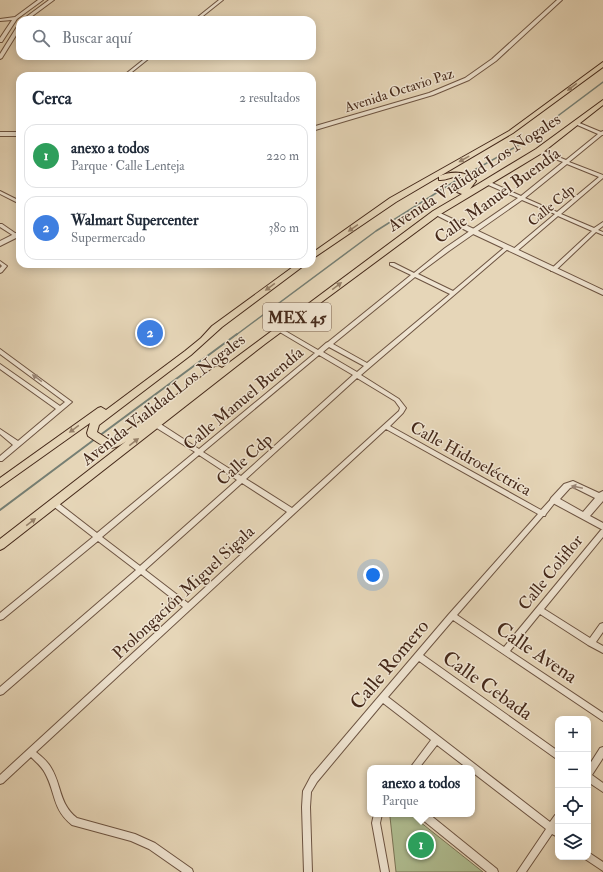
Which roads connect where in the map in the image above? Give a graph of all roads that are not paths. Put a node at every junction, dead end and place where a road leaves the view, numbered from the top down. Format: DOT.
graph roads {
  1 [pos="41,0"];
  2 [pos="52,0"];
  3 [pos="221,0"];
  4 [pos="553,0"];
  5 [pos="560,0"];
  6 [pos="31,14"];
  7 [pos="0,16"];
  8 [pos="19,16"];
  9 [pos="24,16"];
  10 [pos="29,16"];
  11 [pos="201,16"];
  12 [pos="16,18"];
  13 [pos="0,20"];
  14 [pos="16,32"];
  15 [pos="0,41"];
  16 [pos="0,58"];
  17 [pos="145,60"];
  18 [pos="603,64"];
  19 [pos="130,72"];
  20 [pos="603,102"];
  21 [pos="316,124"];
  22 [pos="576,124"];
  23 [pos="316,128"];
  24 [pos="603,133"];
  25 [pos="0,134"];
  26 [pos="16,134"];
  27 [pos="0,138"];
  28 [pos="16,138"];
  29 [pos="540,151"];
  30 [pos="566,162"];
  31 [pos="603,176"];
  32 [pos="488,183"];
  33 [pos="0,192"];
  34 [pos="521,198"];
  35 [pos="393,200"];
  36 [pos="16,201"];
  37 [pos="436,213"];
  38 [pos="558,214"];
  39 [pos="603,223"];
  40 [pos="0,225"];
  41 [pos="595,231"];
  42 [pos="474,232"];
  43 [pos="16,234"];
  44 [pos="603,234"];
  45 [pos="0,239"];
  46 [pos="0,244"];
  47 [pos="511,250"];
  48 [pos="316,254"];
  49 [pos="0,262"];
  50 [pos="392,264"];
  51 [pos="297,268"];
  52 [pos="553,270"];
  53 [pos="0,271"];
  54 [pos="414,274"];
  55 [pos="453,293"];
  56 [pos="603,293"];
  57 [pos="219,325"];
  58 [pos="280,330"];
  59 [pos="262,342"];
  60 [pos="328,344"];
  61 [pos="0,351"];
  62 [pos="318,352"];
  63 [pos="0,366"];
  64 [pos="368,366"];
  65 [pos="357,375"];
  66 [pos="60,409"];
  67 [pos="157,425"];
  68 [pos="386,426"];
  69 [pos="0,431"];
  70 [pos="17,444"];
  71 [pos="201,452"];
  72 [pos="0,459"];
  73 [pos="242,479"];
  74 [pos="0,483"];
  75 [pos="602,496"];
  76 [pos="554,500"];
  77 [pos="55,504"];
  78 [pos="292,512"];
  79 [pos="542,514"];
  80 [pos="585,516"];
  81 [pos="603,527"];
  82 [pos="603,532"];
  83 [pos="98,537"];
  84 [pos="0,545"];
  85 [pos="141,570"];
  86 [pos="188,607"];
  87 [pos="539,610"];
  88 [pos="452,616"];
  89 [pos="0,617"];
  90 [pos="603,626"];
  91 [pos="591,643"];
  92 [pos="603,650"];
  93 [pos="506,651"];
  94 [pos="418,656"];
  95 [pos="0,692"];
  96 [pos="383,698"];
  97 [pos="603,717"];
  98 [pos="437,739"];
  99 [pos="603,751"];
  100 [pos="30,752"];
  101 [pos="555,754"];
  102 [pos="416,765"];
  103 [pos="471,765"];
  104 [pos="475,768"];
  105 [pos="591,769"];
  106 [pos="591,779"];
  107 [pos="0,780"];
  108 [pos="603,788"];
  109 [pos="377,817"];
  110 [pos="426,817"];
  111 [pos="555,830"];
  112 [pos="591,858"];
  113 [pos="603,868"];
  114 [pos="189,872"];
  115 [pos="308,872"];
  116 [pos="385,872"];
  117 [pos="494,872"];
  118 [pos="520,872"];
  1 -- 8 [label="street"];
  2 -- 6 [label="street"];
  3 -- 11 [label="street"];
  4 -- 21 [label="street, Avenida Octavio Paz"];
  5 -- 23 [label="street, Avenida Octavio Paz"];
  6 -- 9 [label="street"];
  6 -- 10 [label="street"];
  7 -- 12 [label="street"];
  12 -- 13 [label="street"];
  12 -- 15 [label="street"];
  14 -- 16 [label="street"];
  17 -- 19 [label="street"];
  18 -- 35 [label="highway, Avenida Vialidad Los Nogales, one-way"];
  20 -- 22 [label="highway, Avenida Vialidad Los Nogales / MEX 45"];
  22 -- 24 [label="street"];
  22 -- 29 [label="highway, Avenida Vialidad Los Nogales / MEX 45"];
  24 -- 30 [label="street, Calle Manuel Buendía"];
  25 -- 26 [label="street"];
  27 -- 28 [label="street"];
  29 -- 30 [label="street"];
  29 -- 32 [label="highway, Avenida Vialidad Los Nogales / MEX 45"];
  30 -- 31 [label="street"];
  30 -- 34 [label="street, Calle Manuel Buendía"];
  31 -- 38 [label="street, Calle Cdp"];
  32 -- 34 [label="street"];
  32 -- 37 [label="highway, Avenida Vialidad Los Nogales / MEX 45"];
  33 -- 36 [label="street"];
  34 -- 38 [label="street"];
  34 -- 42 [label="street, Calle Manuel Buendía"];
  35 -- 37 [label="highway"];
  35 -- 48 [label="highway, Avenida Vialidad Los Nogales, one-way"];
  37 -- 42 [label="street"];
  58 -- 37 [label="highway, Avenida Vialidad Los Nogales / MEX 45, one-way"];
  38 -- 41 [label="street"];
  38 -- 47 [label="street, Calle Cdp"];
  39 -- 41 [label="street"];
  40 -- 43 [label="street"];
  41 -- 44 [label="street"];
  41 -- 52 [label="street"];
  42 -- 47 [label="street"];
  42 -- 54 [label="street, Calle Manuel Buendía"];
  43 -- 45 [label="street"];
  43 -- 46 [label="street"];
  47 -- 52 [label="street"];
  47 -- 55 [label="street, Calle Cdp"];
  49 -- 53 [label="street"];
  50 -- 54 [label="street"];
  51 -- 57 [label="highway, Avenida Vialidad Los Nogales / MEX 45, one-way"];
  52 -- 56 [label="street"];
  54 -- 55 [label="street"];
  54 -- 60 [label="street, Calle Manuel Buendía"];
  55 -- 64 [label="street, Calle Cdp"];
  57 -- 59 [label="highway"];
  57 -- 74 [label="highway, Avenida Vialidad Los Nogales / MEX 45, one-way"];
  58 -- 59 [label="highway, Avenida Vialidad Los Nogales / MEX 45"];
  58 -- 62 [label="street"];
  59 -- 67 [label="highway, Avenida Vialidad Los Nogales / MEX 45"];
  60 -- 62 [label="street, Calle Manuel Buendía"];
  60 -- 64 [label="street"];
  66 -- 61 [label="street, one-way"];
  62 -- 65 [label="street"];
  62 -- 71 [label="street, Calle Manuel Buendía"];
  63 -- 66 [label="street"];
  64 -- 65 [label="street, Calle Cdp"];
  65 -- 68 [label="street, Prolongación Miguel Sigala"];
  65 -- 73 [label="street, Calle Cdp"];
  66 -- 70 [label="street"];
  67 -- 71 [label="street"];
  77 -- 67 [label="highway, Avenida Vialidad Los Nogales / MEX 45, one-way"];
  68 -- 78 [label="street, Prolongación Miguel Sigala"];
  68 -- 79 [label="street, Calle Hidroeléctrica"];
  69 -- 70 [label="street"];
  70 -- 72 [label="street"];
  71 -- 73 [label="street"];
  71 -- 83 [label="street, Calle Manuel Buendía"];
  73 -- 78 [label="street"];
  73 -- 85 [label="street, Calle Cdp"];
  75 -- 76 [label="street, one-way"];
  75 -- 80 [label="street"];
  76 -- 79 [label="street, Calle Romero"];
  76 -- 80 [label="street"];
  77 -- 83 [label="street"];
  84 -- 77 [label="highway, Avenida Vialidad Los Nogales / MEX 45, one-way"];
  78 -- 86 [label="street, Prolongación Miguel Sigala"];
  79 -- 88 [label="street, Calle Romero"];
  80 -- 81 [label="street"];
  82 -- 87 [label="street, Calle Coliflor"];
  83 -- 85 [label="street"];
  83 -- 89 [label="street, Calle Manuel Buendía"];
  85 -- 86 [label="street"];
  85 -- 95 [label="street, Calle Cdp"];
  86 -- 100 [label="street, Prolongación Miguel Sigala"];
  87 -- 91 [label="street"];
  87 -- 93 [label="street, Calle Coliflor"];
  88 -- 93 [label="street, Calle Avena"];
  88 -- 94 [label="street, Calle Romero"];
  90 -- 91 [label="street"];
  91 -- 92 [label="street"];
  93 -- 97 [label="street, Calle Avena"];
  94 -- 96 [label="street, Calle Romero"];
  94 -- 101 [label="street, Calle Cebada"];
  96 -- 98 [label="street"];
  96 -- 115 [label="street, Calle Romero"];
  98 -- 102 [label="street"];
  98 -- 103 [label="street"];
  99 -- 105 [label="street"];
  100 -- 107 [label="street, Prolongación Miguel Sigala"];
  100 -- 114 [label="street"];
  104 -- 111 [label="street"];
  106 -- 108 [label="street"];
  109 -- 116 [label="street"];
  110 -- 117 [label="street"];
  111 -- 118 [label="street"];
  112 -- 113 [label="street"];
}
